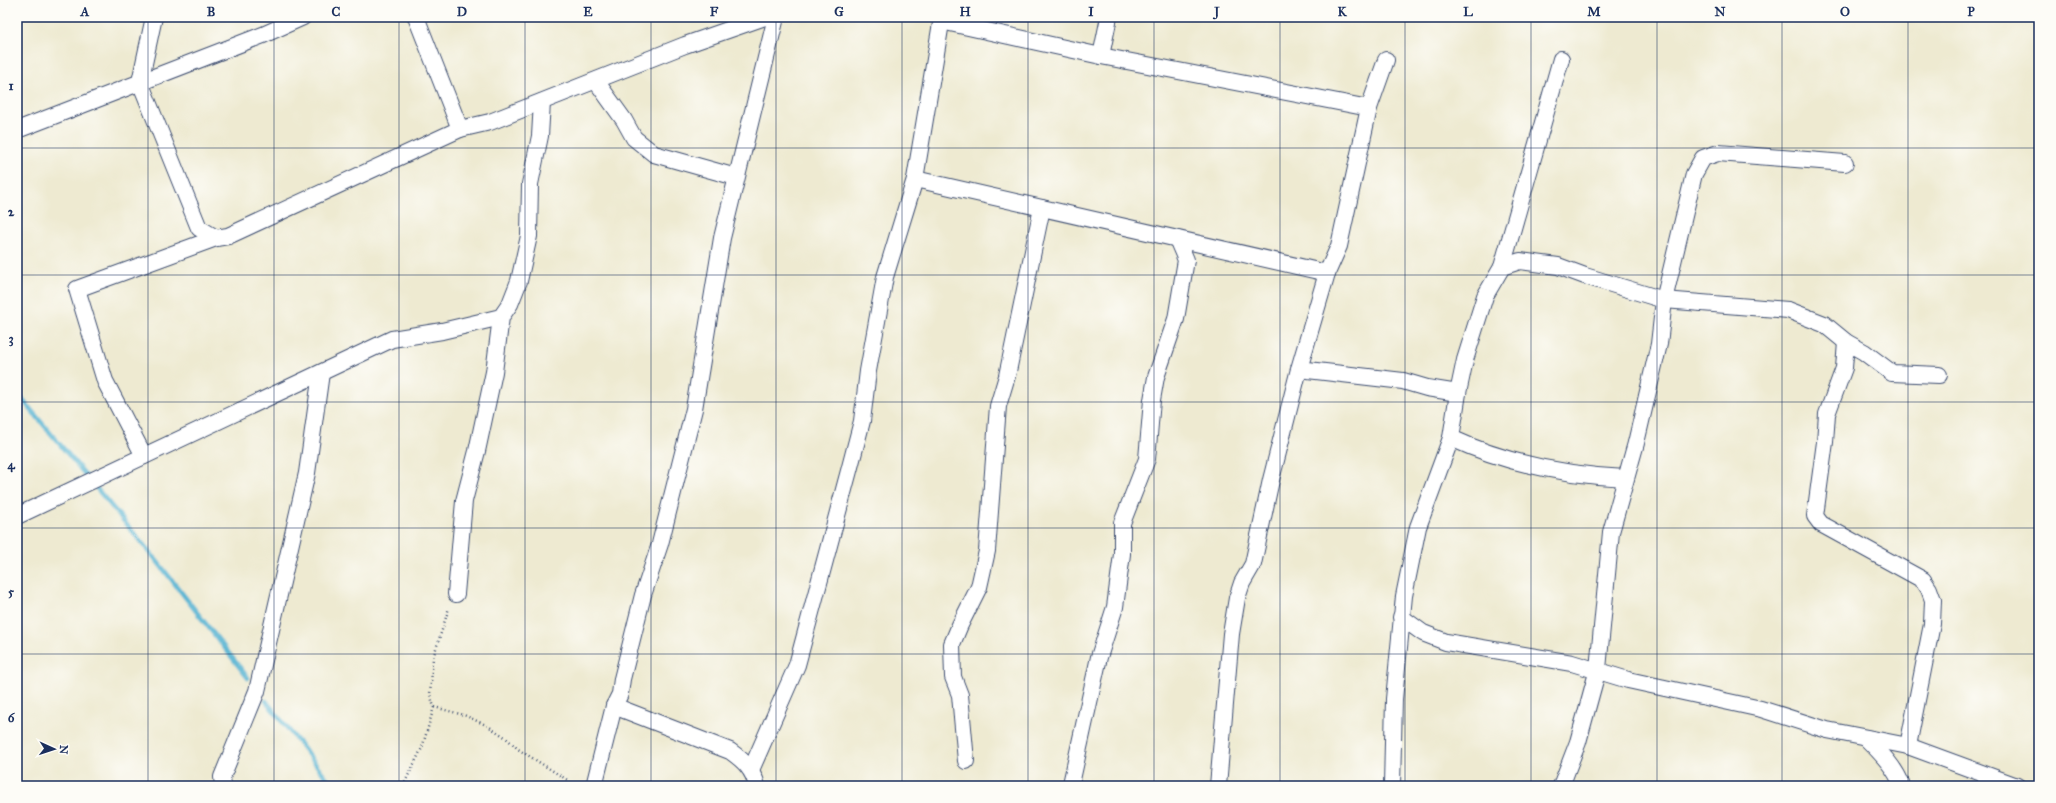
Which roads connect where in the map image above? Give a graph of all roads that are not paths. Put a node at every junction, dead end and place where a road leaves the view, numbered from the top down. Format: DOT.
graph roads {
  1 [pos="154,17"];
  2 [pos="303,17"];
  3 [pos="416,17"];
  4 [pos="765,17"];
  5 [pos="776,17"];
  6 [pos="1109,17"];
  7 [pos="942,19"];
  8 [pos="1100,56"];
  9 [pos="1561,59"];
  10 [pos="1386,60"];
  11 [pos="596,81"];
  12 [pos="140,82"];
  13 [pos="542,102"];
  14 [pos="1369,108"];
  15 [pos="460,129"];
  16 [pos="17,130"];
  17 [pos="1845,163"];
  18 [pos="736,177"];
  19 [pos="915,179"];
  20 [pos="1042,208"];
  21 [pos="216,238"];
  22 [pos="1178,239"];
  23 [pos="1502,267"];
  24 [pos="1327,273"];
  25 [pos="1664,300"];
  26 [pos="501,317"];
  27 [pos="1846,342"];
  28 [pos="1299,369"];
  29 [pos="321,373"];
  30 [pos="1939,375"];
  31 [pos="1458,393"];
  32 [pos="1451,438"];
  33 [pos="144,456"];
  34 [pos="1625,478"];
  35 [pos="17,516"];
  36 [pos="456,590"];
  37 [pos="1401,617"];
  38 [pos="1598,670"];
  39 [pos="614,706"];
  40 [pos="1866,738"];
  41 [pos="1908,746"];
  42 [pos="966,761"];
  43 [pos="750,770"];
  44 [pos="1071,784"];
  45 [pos="224,786"];
  46 [pos="594,786"];
  47 [pos="757,786"];
  48 [pos="1218,786"];
  49 [pos="1392,786"];
  50 [pos="1561,786"];
  51 [pos="1902,786"];
  52 [pos="2017,786"];
  1 -- 12 [label="street"];
  2 -- 12 [label="street"];
  3 -- 15 [label="street"];
  4 -- 11 [label="street"];
  5 -- 18 [label="street"];
  6 -- 8 [label="street"];
  7 -- 8 [label="street"];
  7 -- 19 [label="street"];
  8 -- 14 [label="street"];
  9 -- 23 [label="street"];
  10 -- 14 [label="street"];
  11 -- 13 [label="street"];
  11 -- 18 [label="street"];
  12 -- 16 [label="street"];
  12 -- 21 [label="street"];
  13 -- 15 [label="street"];
  13 -- 26 [label="street"];
  14 -- 24 [label="street"];
  15 -- 21 [label="street"];
  17 -- 25 [label="street"];
  18 -- 39 [label="street"];
  19 -- 20 [label="street"];
  19 -- 43 [label="street"];
  20 -- 22 [label="street"];
  20 -- 42 [label="street"];
  21 -- 33 [label="street"];
  22 -- 24 [label="street"];
  22 -- 44 [label="street"];
  23 -- 25 [label="street"];
  23 -- 31 [label="street"];
  24 -- 28 [label="street"];
  25 -- 27 [label="street"];
  25 -- 34 [label="street"];
  26 -- 29 [label="street"];
  26 -- 36 [label="street"];
  27 -- 30 [label="street"];
  27 -- 41 [label="street"];
  28 -- 31 [label="street"];
  28 -- 48 [label="street"];
  29 -- 33 [label="street"];
  29 -- 45 [label="street"];
  31 -- 32 [label="street"];
  32 -- 34 [label="street"];
  32 -- 37 [label="street"];
  33 -- 35 [label="street"];
  34 -- 38 [label="street"];
  37 -- 38 [label="street"];
  37 -- 49 [label="street"];
  38 -- 40 [label="street"];
  38 -- 50 [label="street"];
  39 -- 43 [label="street"];
  39 -- 46 [label="street"];
  40 -- 41 [label="street"];
  40 -- 51 [label="street"];
  41 -- 52 [label="street"];
  43 -- 47 [label="street"];
}
